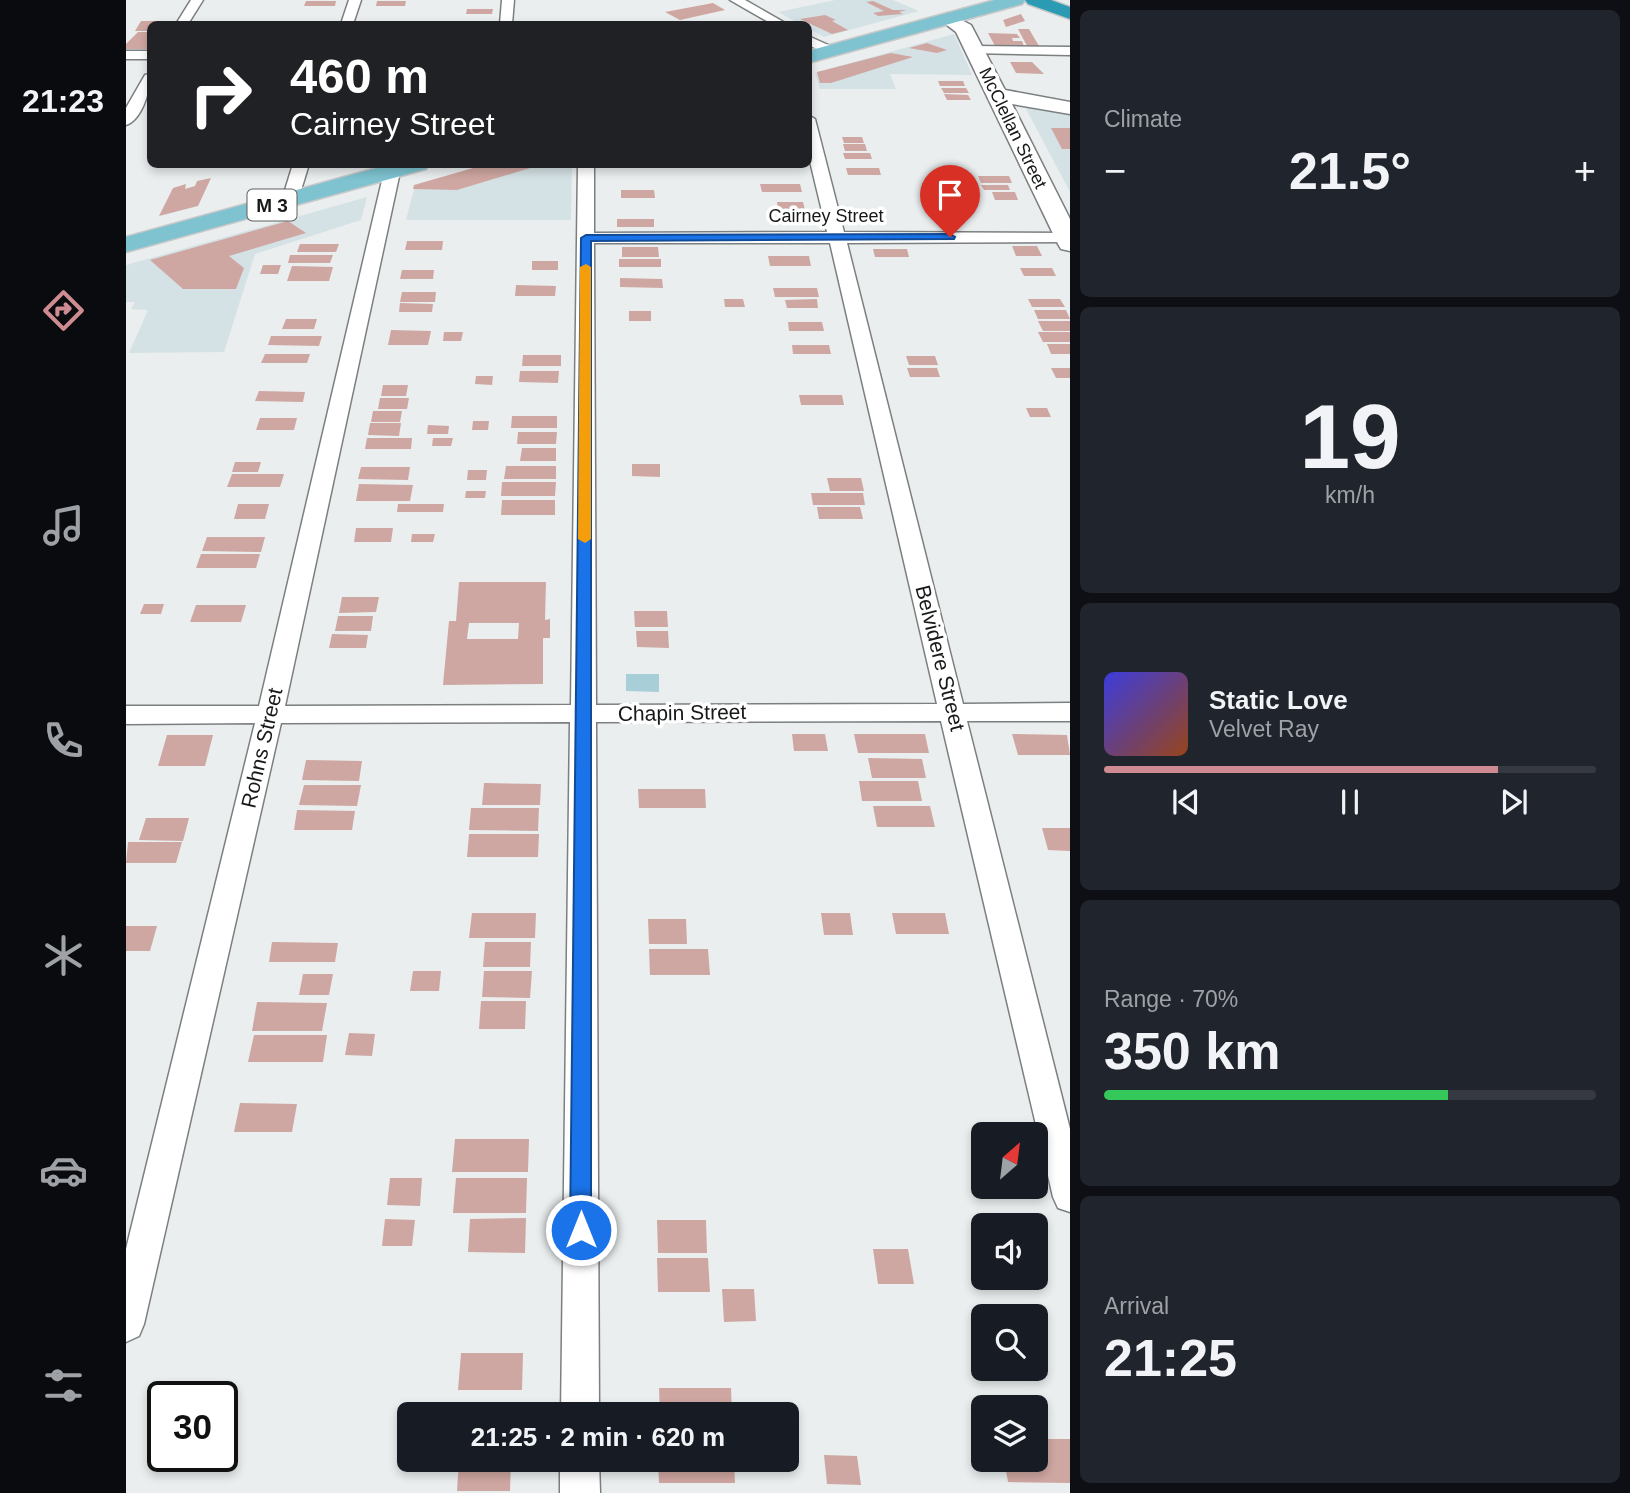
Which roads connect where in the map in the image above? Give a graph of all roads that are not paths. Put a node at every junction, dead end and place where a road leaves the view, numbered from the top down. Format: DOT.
graph roads {
  1 [pos="197,0"];
  2 [pos="355,0"];
  3 [pos="508,0"];
  4 [pos="736,0"];
  5 [pos="1016,0"];
  6 [pos="1034,0"];
  7 [pos="1070,13"];
  8 [pos="948,19"];
  9 [pos="184,21"];
  10 [pos="348,21"];
  11 [pos="506,21"];
  12 [pos="775,21"];
  13 [pos="812,42"];
  14 [pos="974,50"];
  15 [pos="830,51"];
  16 [pos="1070,51"];
  17 [pos="126,55"];
  18 [pos="147,55"];
  19 [pos="812,56"];
  20 [pos="147,83"];
  21 [pos="996,95"];
  22 [pos="1070,108"];
  23 [pos="126,121"];
  24 [pos="812,134"];
  25 [pos="301,168"];
  26 [pos="405,168"];
  27 [pos="586,168"];
  28 [pos="392,172"];
  29 [pos="290,200"];
  30 [pos="837,237"];
  31 [pos="586,238"];
  32 [pos="1068,241"];
  33 [pos="126,245"];
  34 [pos="953,712"];
  35 [pos="1070,712"];
  36 [pos="270,714"];
  37 [pos="583,714"];
  38 [pos="126,715"];
  39 [pos="1070,1197"];
  40 [pos="126,1324"];
  41 [pos="580,1402"];
  42 [pos="580,1472"];
  43 [pos="580,1493"];
  1 -- 9 [label="street"];
  2 -- 10 [label="street"];
  3 -- 11 [label="street"];
  4 -- 12 [label="street"];
  5 -- 8 [label="main road"];
  6 -- 7 [label="highway"];
  8 -- 14 [label="street, McClellan Street"];
  8 -- 15 [label="main road"];
  13 -- 15 [label="street"];
  14 -- 16 [label="street"];
  14 -- 21 [label="street, McClellan Street"];
  15 -- 19 [label="main road"];
  17 -- 18 [label="street"];
  20 -- 23 [label="street"];
  21 -- 22 [label="street"];
  21 -- 32 [label="street, McClellan Street"];
  24 -- 30 [label="street, Belvidere Street"];
  25 -- 29 [label="street"];
  26 -- 28 [label="main road, M 3"];
  27 -- 31 [label="street"];
  28 -- 29 [label="main road, M 3"];
  28 -- 36 [label="street, Rohns Street"];
  29 -- 33 [label="main road, M 3"];
  30 -- 31 [label="street, Cairney Street"];
  30 -- 32 [label="street, Cairney Street"];
  30 -- 34 [label="street, Belvidere Street"];
  31 -- 37 [label="street"];
  34 -- 35 [label="street, Chapin Street"];
  34 -- 37 [label="street, Chapin Street"];
  34 -- 39 [label="street, Belvidere Street"];
  36 -- 37 [label="street, Chapin Street"];
  36 -- 38 [label="street, Chapin Street"];
  36 -- 40 [label="street, Rohns Street"];
  37 -- 41 [label="street"];
  42 -- 43 [label="street"];
}
